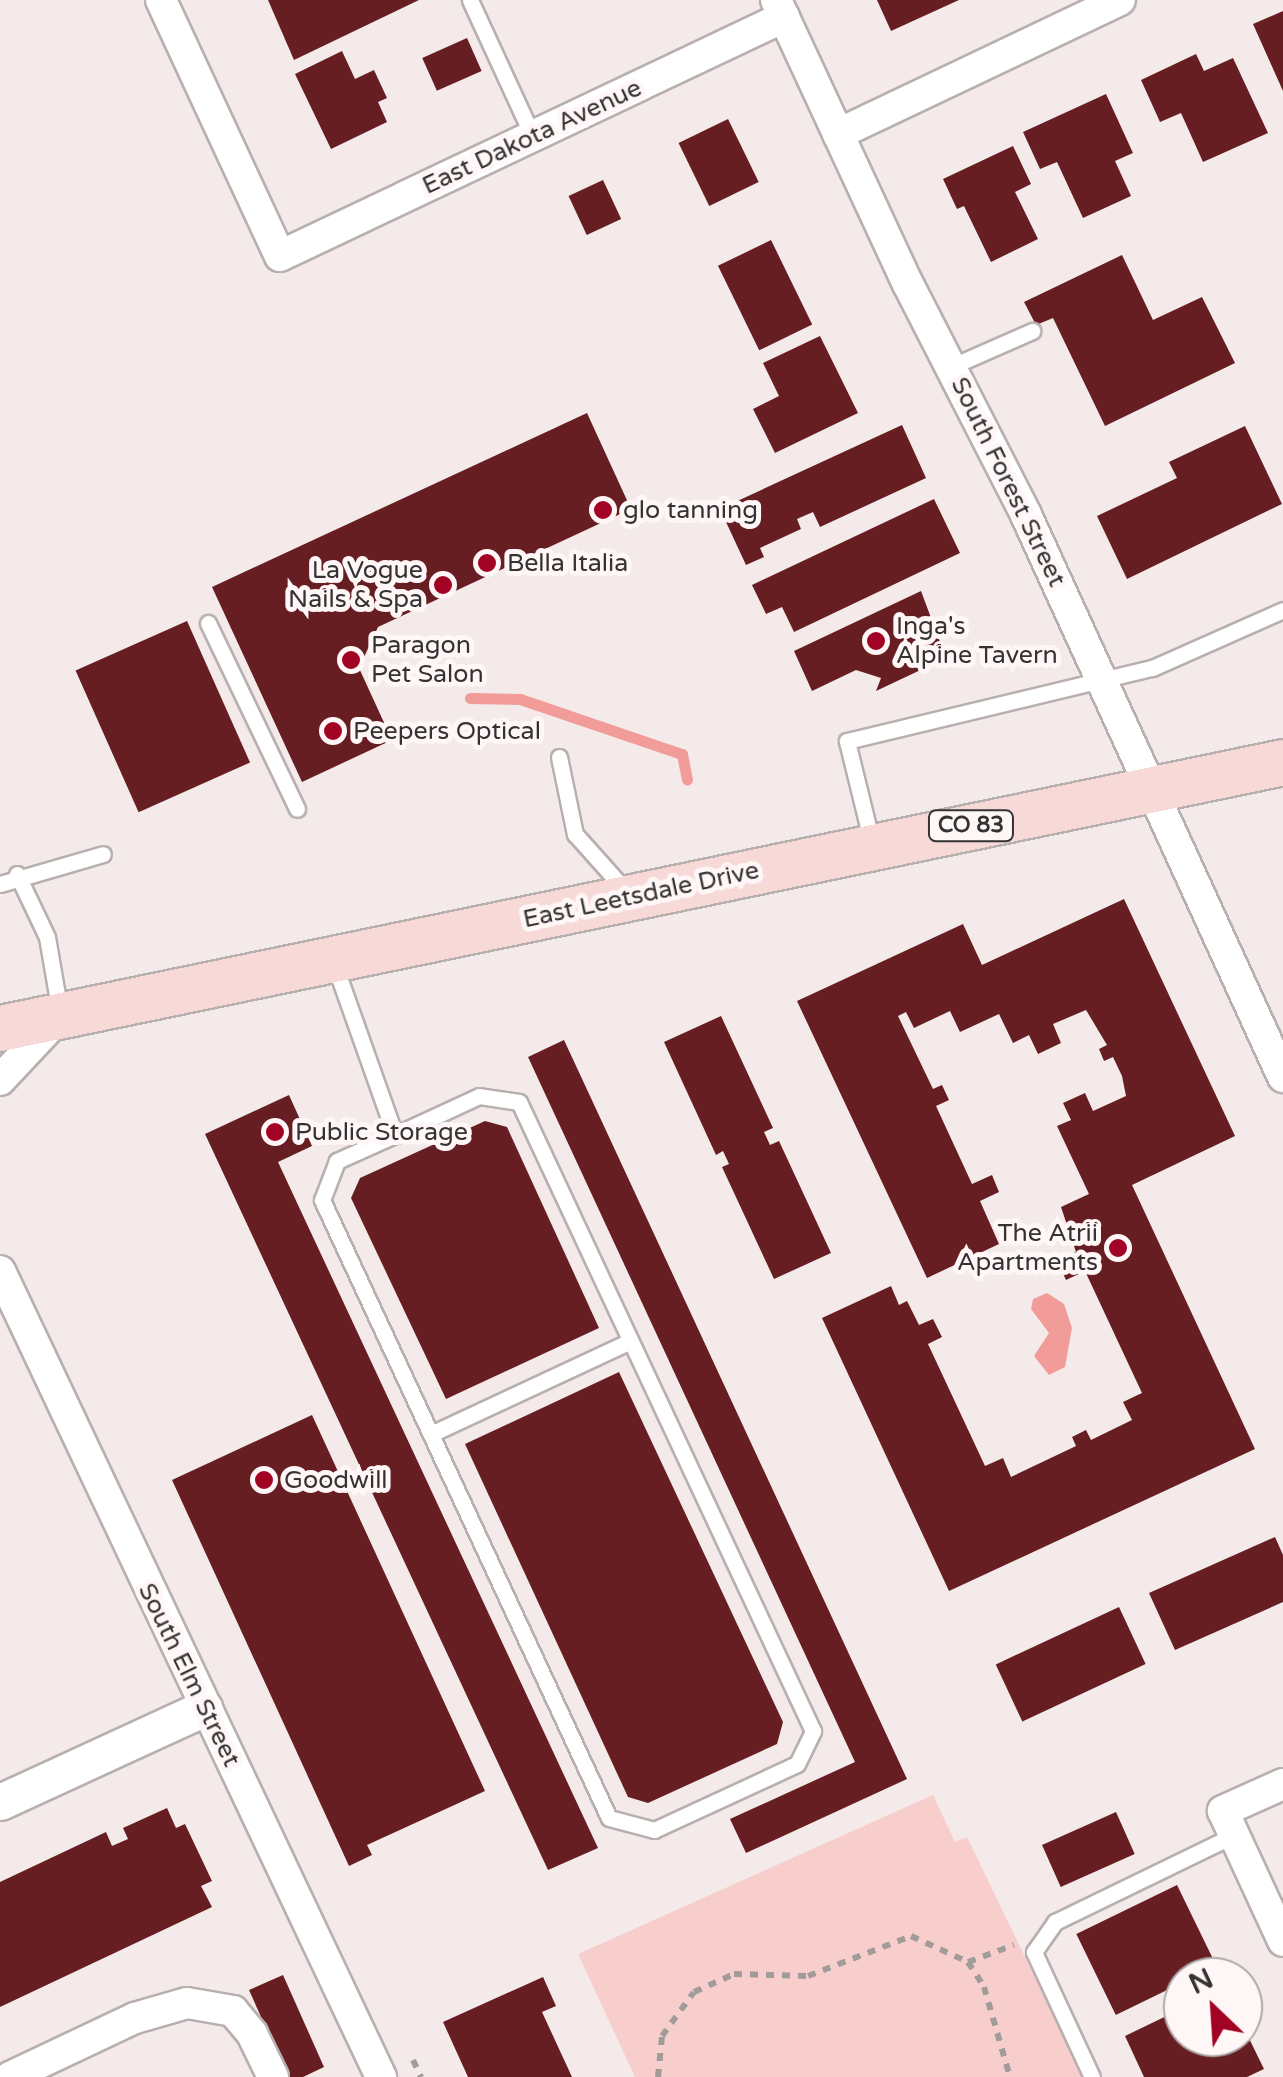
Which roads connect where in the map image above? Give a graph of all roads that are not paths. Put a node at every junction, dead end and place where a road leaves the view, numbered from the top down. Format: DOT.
graph roads {
  1 [pos="161,0"];
  2 [pos="470,0"];
  3 [pos="1103,4"];
  4 [pos="780,9"];
  5 [pos="838,134"];
  6 [pos="532,137"];
  7 [pos="1032,331"];
  8 [pos="950,367"];
  9 [pos="1283,610"];
  10 [pos="208,623"];
  11 [pos="1102,678"];
  12 [pos="559,757"];
  13 [pos="1283,762"];
  14 [pos="1151,789"];
  15 [pos="297,810"];
  16 [pos="873,846"];
  17 [pos="103,854"];
  18 [pos="17,874"];
  19 [pos="0,884"];
  20 [pos="630,897"];
  21 [pos="332,959"];
  22 [pos="60,1016"];
  23 [pos="0,1028"];
  24 [pos="1283,1077"];
  25 [pos="0,1080"];
  26 [pos="395,1134"];
  27 [pos="0,1271"];
  28 [pos="630,1341"];
  29 [pos="430,1434"];
  30 [pos="204,1708"];
  31 [pos="1283,1784"];
  32 [pos="0,1802"];
  33 [pos="1228,1823"];
  34 [pos="1283,1941"];
  35 [pos="10,2077"];
  36 [pos="272,2077"];
  37 [pos="381,2077"];
  38 [pos="1092,2077"];
  1 -- 6 [label="street, East Dakota Avenue"];
  2 -- 6 [label="lane"];
  3 -- 5 [label="street"];
  4 -- 5 [label="street, South Forest Street"];
  4 -- 6 [label="street, East Dakota Avenue"];
  5 -- 8 [label="street, South Forest Street"];
  7 -- 8 [label="lane"];
  8 -- 11 [label="street, South Forest Street"];
  9 -- 11 [label="lane"];
  10 -- 15 [label="lane"];
  11 -- 14 [label="street, South Forest Street"];
  11 -- 16 [label="lane"];
  12 -- 20 [label="lane"];
  13 -- 14 [label="main road, East Leetsdale Drive / CO 83"];
  14 -- 16 [label="main road, East Leetsdale Drive / CO 83"];
  14 -- 24 [label="street, South Forest Street"];
  16 -- 20 [label="main road, East Leetsdale Drive / CO 83"];
  17 -- 18 [label="lane"];
  18 -- 19 [label="lane"];
  18 -- 22 [label="lane"];
  20 -- 21 [label="main road, East Leetsdale Drive / CO 83"];
  21 -- 22 [label="main road, East Leetsdale Drive / CO 83"];
  21 -- 26 [label="lane"];
  22 -- 23 [label="main road, East Leetsdale Drive / CO 83"];
  22 -- 25 [label="street"];
  26 -- 28 [label="lane"];
  26 -- 29 [label="lane"];
  27 -- 30 [label="street, South Elm Street"];
  28 -- 29 [label="lane"];
  28 -- 29 [label="lane"];
  30 -- 32 [label="street"];
  30 -- 37 [label="street, South Elm Street"];
  31 -- 33 [label="street"];
  33 -- 34 [label="street"];
  33 -- 38 [label="lane"];
  35 -- 36 [label="street"];
}
